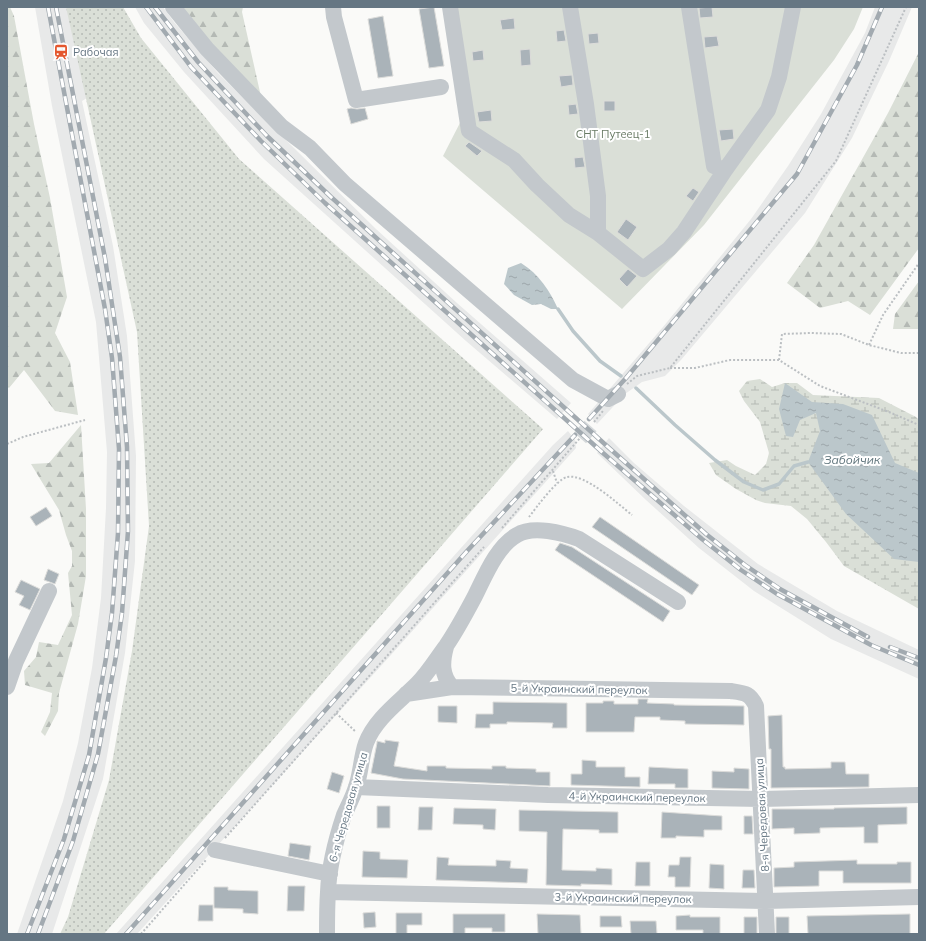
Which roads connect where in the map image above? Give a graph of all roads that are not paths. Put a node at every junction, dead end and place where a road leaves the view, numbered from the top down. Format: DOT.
graph roads {
  1 [pos="173,7"];
  2 [pos="333,7"];
  3 [pos="450,7"];
  4 [pos="570,7"];
  5 [pos="689,7"];
  6 [pos="793,7"];
  7 [pos="441,87"];
  8 [pos="719,173"];
  9 [pos="598,233"];
  10 [pos="618,394"];
  11 [pos="49,591"];
  12 [pos="678,602"];
  13 [pos="446,646"];
  14 [pos="7,687"];
  15 [pos="452,687"];
  16 [pos="406,694"];
  17 [pos="752,698"];
  18 [pos="356,787"];
  19 [pos="919,795"];
  20 [pos="761,799"];
  21 [pos="215,850"];
  22 [pos="330,874"];
  23 [pos="328,892"];
  24 [pos="919,897"];
  25 [pos="766,901"];
  26 [pos="327,934"];
  27 [pos="767,934"];
  1 -- 10 [label="street"];
  2 -- 7 [label="street"];
  3 -- 9 [label="street"];
  4 -- 9 [label="street"];
  5 -- 8 [label="street"];
  6 -- 8 [label="street"];
  8 -- 9 [label="street"];
  11 -- 14 [label="street"];
  12 -- 13 [label="street, 6-я Чередовая улица"];
  13 -- 15 [label="street"];
  13 -- 16 [label="street, 6-я Чередовая улица"];
  15 -- 16 [label="street, 5-й Украинский переулок"];
  15 -- 17 [label="street, 5-й Украинский переулок"];
  16 -- 18 [label="street, 6-я Чередовая улица"];
  17 -- 20 [label="street, 8-я Чередовая улица"];
  18 -- 20 [label="street, 4-й Украинский переулок"];
  18 -- 22 [label="street, 6-я Чередовая улица"];
  19 -- 20 [label="street, 4-й Украинский переулок"];
  20 -- 25 [label="street, 8-я Чередовая улица"];
  21 -- 22 [label="street"];
  22 -- 23 [label="street, 6-я Чередовая улица"];
  23 -- 25 [label="street, 3-й Украинский переулок"];
  23 -- 26 [label="street, 6-я Чередовая улица"];
  24 -- 25 [label="street, 3-й Украинский переулок"];
  25 -- 27 [label="street, 8-я Чередовая улица"];
}
